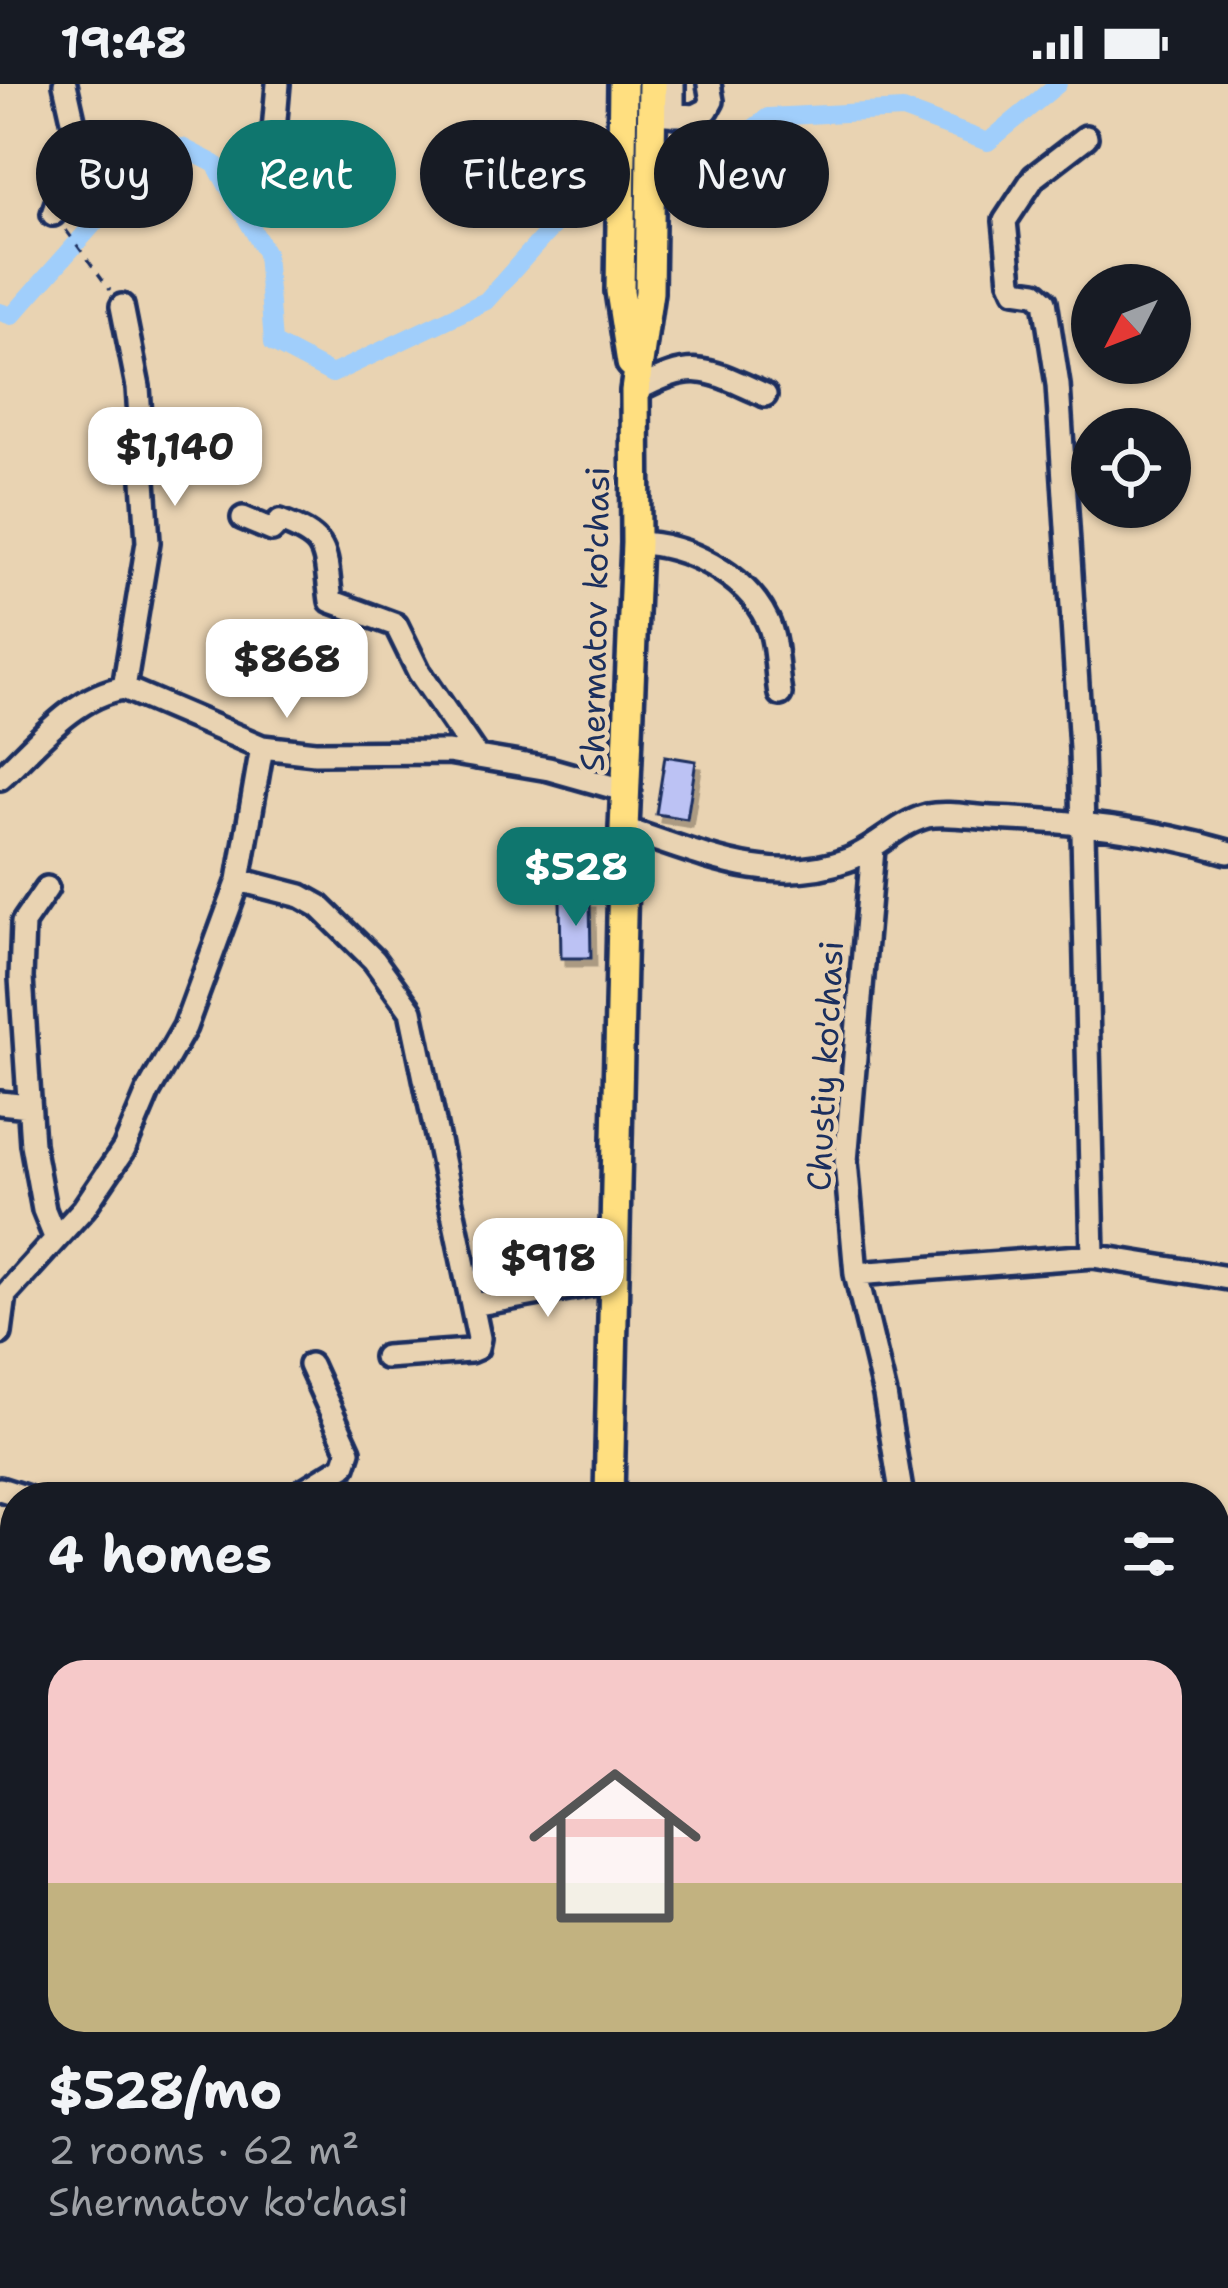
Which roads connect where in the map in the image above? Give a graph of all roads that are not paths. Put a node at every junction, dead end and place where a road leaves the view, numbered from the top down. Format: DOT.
graph roads {
  1 [pos="65,84"];
  2 [pos="278,84"];
  3 [pos="673,84"];
  4 [pos="709,84"];
  5 [pos="623,106"];
  6 [pos="658,109"];
  7 [pos="73,120"];
  8 [pos="275,120"];
  9 [pos="1086,137"];
  10 [pos="122,306"];
  11 [pos="635,391"];
  12 [pos="765,395"];
  13 [pos="243,518"];
  14 [pos="636,543"];
  15 [pos="124,688"];
  16 [pos="780,694"];
  17 [pos="262,747"];
  18 [pos="477,757"];
  19 [pos="0,778"];
  20 [pos="627,791"];
  21 [pos="1083,822"];
  22 [pos="623,829"];
  23 [pos="873,849"];
  24 [pos="1228,852"];
  25 [pos="239,880"];
  26 [pos="46,888"];
  27 [pos="0,1103"];
  28 [pos="29,1106"];
  29 [pos="55,1237"];
  30 [pos="1094,1256"];
  31 [pos="856,1274"];
  32 [pos="1228,1278"];
  33 [pos="614,1280"];
  34 [pos="3,1290"];
  35 [pos="472,1305"];
  36 [pos="0,1333"];
  37 [pos="385,1357"];
  38 [pos="310,1365"];
  39 [pos="317,1482"];
  40 [pos="609,1482"];
  41 [pos="900,1482"];
  1 -- 7 [label="street"];
  2 -- 8 [label="street"];
  3 -- 6 [label="street"];
  4 -- 6 [label="street"];
  5 -- 6 [label="main road"];
  5 -- 11 [label="main road, Shermatov ko'chasi"];
  6 -- 11 [label="main road, Shermatov ko'chasi"];
  9 -- 21 [label="street"];
  10 -- 15 [label="street"];
  11 -- 12 [label="street"];
  11 -- 14 [label="main road, Shermatov ko'chasi"];
  13 -- 18 [label="street"];
  14 -- 16 [label="street"];
  14 -- 20 [label="main road, Shermatov ko'chasi"];
  15 -- 17 [label="street"];
  15 -- 19 [label="street"];
  17 -- 18 [label="street"];
  17 -- 25 [label="street"];
  18 -- 20 [label="street"];
  20 -- 22 [label="main road, Shermatov ko'chasi"];
  21 -- 23 [label="street"];
  21 -- 24 [label="street"];
  21 -- 30 [label="street"];
  22 -- 23 [label="street"];
  22 -- 33 [label="main road, Shermatov ko'chasi"];
  23 -- 31 [label="street, Chustiy ko'chasi"];
  25 -- 29 [label="street"];
  25 -- 35 [label="street"];
  26 -- 28 [label="street"];
  27 -- 28 [label="street"];
  28 -- 29 [label="street"];
  29 -- 34 [label="street"];
  30 -- 31 [label="street"];
  30 -- 32 [label="street"];
  31 -- 41 [label="street, Chustiy ko'chasi"];
  33 -- 35 [label="street"];
  33 -- 40 [label="main road, Shermatov ko'chasi"];
  34 -- 36 [label="street"];
  35 -- 37 [label="street"];
  38 -- 39 [label="street"];
}
